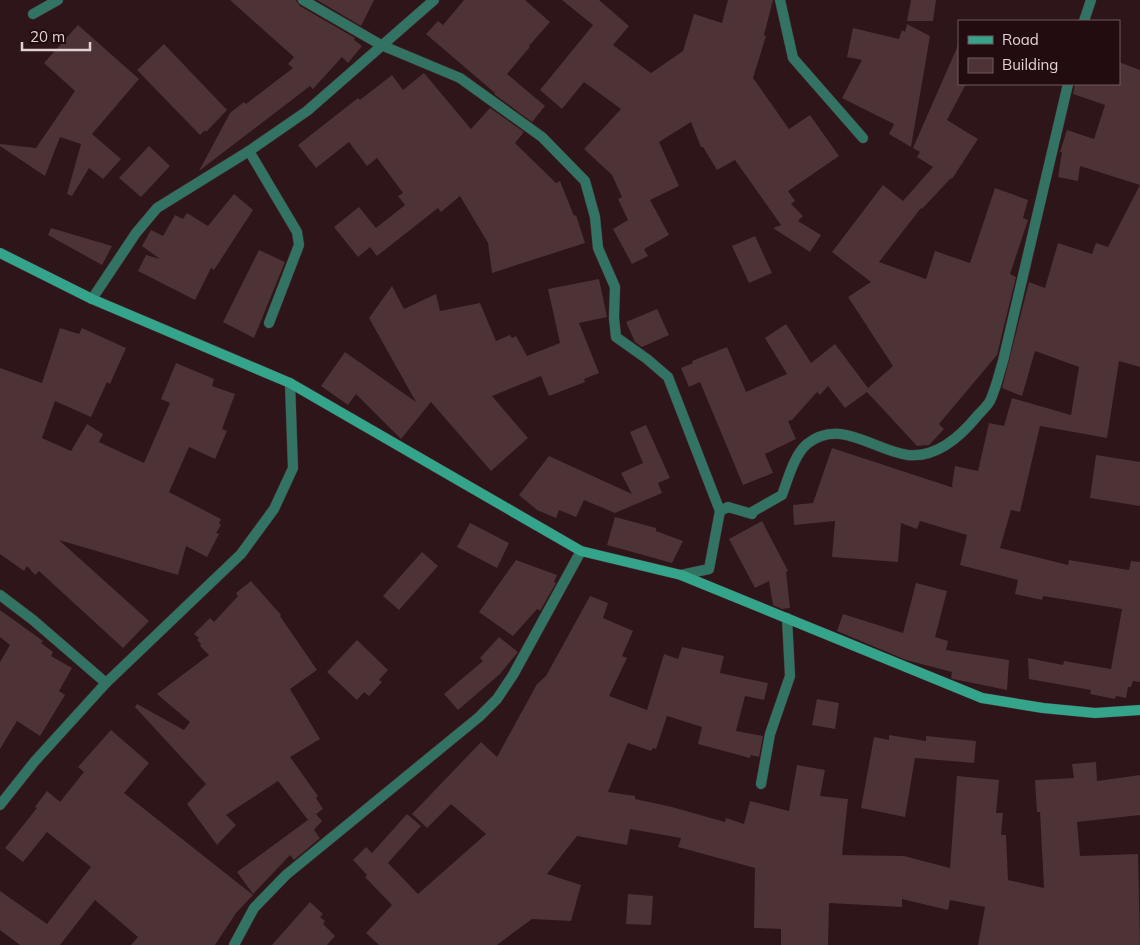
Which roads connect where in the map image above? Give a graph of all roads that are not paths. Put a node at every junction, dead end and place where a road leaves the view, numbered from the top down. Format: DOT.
graph roads {
  1 [pos="58,0"];
  2 [pos="303,0"];
  3 [pos="434,0"];
  4 [pos="780,0"];
  5 [pos="1091,0"];
  6 [pos="34,14"];
  7 [pos="1084,20"];
  8 [pos="381,45"];
  9 [pos="1068,85"];
  10 [pos="863,138"];
  11 [pos="249,151"];
  12 [pos="0,253"];
  13 [pos="92,299"];
  14 [pos="269,323"];
  15 [pos="290,383"];
  16 [pos="720,511"];
  17 [pos="581,551"];
  18 [pos="681,575"];
  19 [pos="0,595"];
  20 [pos="787,618"];
  21 [pos="106,683"];
  22 [pos="1140,710"];
  23 [pos="762,784"];
  24 [pos="0,805"];
  25 [pos="234,945"];
  1 -- 6 [label="street"];
  2 -- 8 [label="street"];
  3 -- 8 [label="street"];
  4 -- 10 [label="street"];
  5 -- 7 [label="street"];
  8 -- 11 [label="street"];
  8 -- 16 [label="street"];
  9 -- 16 [label="street"];
  11 -- 13 [label="street"];
  11 -- 14 [label="street"];
  12 -- 13 [label="street"];
  13 -- 15 [label="street"];
  15 -- 17 [label="street"];
  15 -- 21 [label="street"];
  16 -- 18 [label="street"];
  17 -- 18 [label="street"];
  17 -- 25 [label="street"];
  18 -- 20 [label="street"];
  19 -- 21 [label="street"];
  20 -- 22 [label="street"];
  20 -- 23 [label="street"];
  21 -- 24 [label="street"];
}
